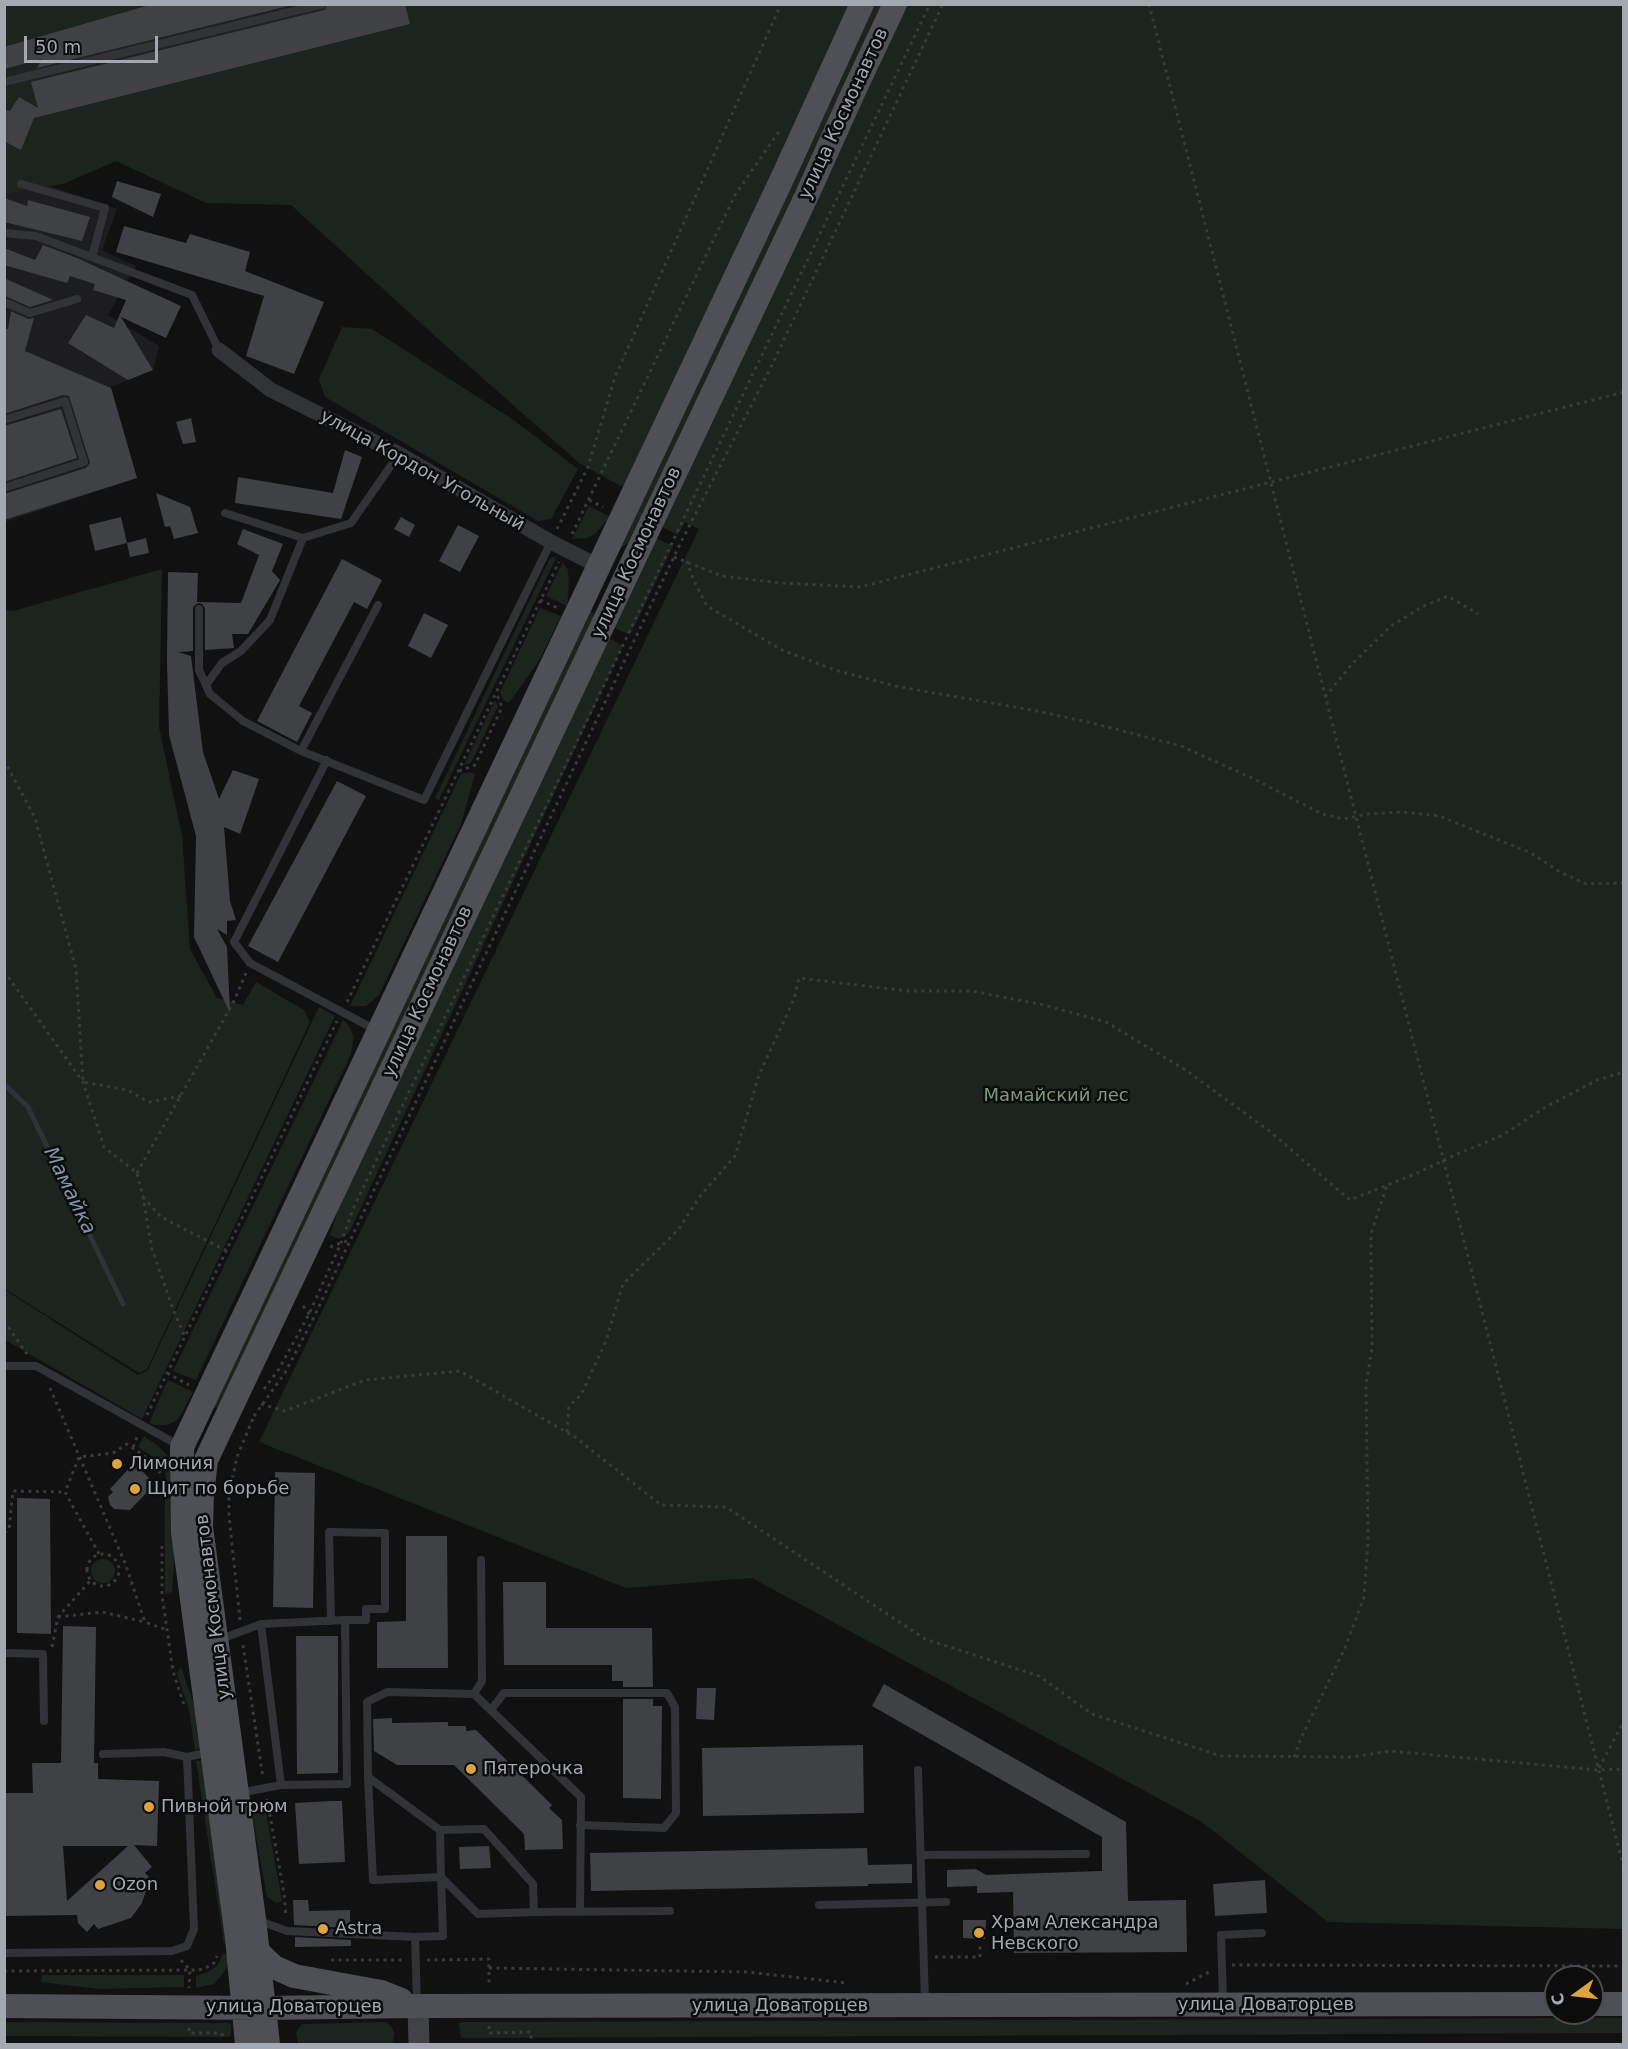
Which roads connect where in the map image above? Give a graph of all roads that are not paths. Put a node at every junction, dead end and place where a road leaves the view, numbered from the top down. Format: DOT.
graph roads {
  1 [pos="324,4"];
  2 [pos="862,4"];
  3 [pos="895,4"];
  4 [pos="5,82"];
  5 [pos="21,184"];
  6 [pos="4,234"];
  7 [pos="92,257"];
  8 [pos="77,299"];
  9 [pos="4,302"];
  10 [pos="219,350"];
  11 [pos="4,420"];
  12 [pos="399,454"];
  13 [pos="4,488"];
  14 [pos="225,513"];
  15 [pos="303,538"];
  16 [pos="558,546"];
  17 [pos="598,566"];
  18 [pos="378,605"];
  19 [pos="199,609"];
  20 [pos="206,685"];
  21 [pos="301,751"];
  22 [pos="327,760"];
  23 [pos="378,1030"];
  24 [pos="4,1366"];
  25 [pos="194,1454"];
  26 [pos="481,1560"];
  27 [pos="345,1620"];
  28 [pos="331,1621"];
  29 [pos="261,1624"];
  30 [pos="226,1637"];
  31 [pos="4,1653"];
  32 [pos="474,1694"];
  33 [pos="491,1710"];
  34 [pos="44,1721"];
  35 [pos="212,1752"];
  36 [pos="103,1754"];
  37 [pos="187,1757"];
  38 [pos="918,1770"];
  39 [pos="368,1777"];
  40 [pos="281,1785"];
  41 [pos="237,1793"];
  42 [pos="580,1825"];
  43 [pos="440,1830"];
  44 [pos="1086,1854"];
  45 [pos="921,1855"];
  46 [pos="441,1877"];
  47 [pos="946,1902"];
  48 [pos="922,1903"];
  49 [pos="819,1905"];
  50 [pos="580,1911"];
  51 [pos="670,1911"];
  52 [pos="534,1912"];
  53 [pos="254,1918"];
  54 [pos="1262,1933"];
  55 [pos="415,1937"];
  56 [pos="245,1951"];
  57 [pos="4,1953"];
  58 [pos="1544,2004"];
  59 [pos="1604,2004"];
  60 [pos="1623,2004"];
  61 [pos="1223,2005"];
  62 [pos="4,2006"];
  63 [pos="418,2006"];
  64 [pos="925,2006"];
  65 [pos="197,2008"];
  66 [pos="260,2023"];
  67 [pos="247,2044"];
  68 [pos="419,2044"];
  1 -- 4 [label="lane"];
  2 -- 17 [label="main road, улица Космонавтов"];
  3 -- 25 [label="main road, улица Космонавтов"];
  5 -- 7 [label="lane"];
  6 -- 7 [label="lane"];
  7 -- 10 [label="lane"];
  8 -- 9 [label="lane"];
  10 -- 12 [label="street, улица Кордон Угольный"];
  11 -- 13 [label="lane"];
  12 -- 15 [label="lane"];
  12 -- 16 [label="street, улица Кордон Угольный"];
  14 -- 15 [label="lane"];
  15 -- 20 [label="lane"];
  16 -- 17 [label="street, улица Кордон Угольный"];
  16 -- 22 [label="lane"];
  17 -- 23 [label="main road, улица Космонавтов"];
  18 -- 21 [label="lane"];
  19 -- 20 [label="lane"];
  20 -- 21 [label="lane"];
  21 -- 22 [label="lane"];
  22 -- 23 [label="lane"];
  23 -- 25 [label="main road, улица Космонавтов"];
  24 -- 25 [label="lane"];
  25 -- 30 [label="main road, улица Космонавтов"];
  25 -- 35 [label="main road, улица Космонавтов"];
  26 -- 32 [label="lane"];
  27 -- 28 [label="lane"];
  27 -- 28 [label="lane"];
  27 -- 40 [label="lane"];
  28 -- 29 [label="lane"];
  29 -- 30 [label="lane"];
  29 -- 40 [label="lane"];
  30 -- 41 [label="main road, улица Космонавтов"];
  31 -- 34 [label="lane"];
  32 -- 33 [label="lane"];
  32 -- 39 [label="lane"];
  33 -- 42 [label="lane"];
  33 -- 42 [label="lane"];
  35 -- 37 [label="lane"];
  35 -- 56 [label="main road, улица Космонавтов"];
  36 -- 37 [label="lane"];
  37 -- 57 [label="lane"];
  38 -- 45 [label="lane"];
  39 -- 43 [label="lane"];
  39 -- 46 [label="lane"];
  40 -- 41 [label="lane"];
  41 -- 53 [label="main road, улица Космонавтов"];
  42 -- 50 [label="lane"];
  43 -- 46 [label="lane"];
  43 -- 52 [label="lane"];
  44 -- 45 [label="lane"];
  45 -- 48 [label="lane"];
  46 -- 52 [label="lane"];
  46 -- 55 [label="lane"];
  47 -- 48 [label="lane"];
  48 -- 49 [label="lane"];
  48 -- 64 [label="lane"];
  50 -- 51 [label="lane"];
  50 -- 52 [label="lane"];
  53 -- 55 [label="lane"];
  53 -- 56 [label="main road, улица Космонавтов"];
  54 -- 61 [label="lane"];
  55 -- 63 [label="lane"];
  56 -- 63 [label="main road"];
  56 -- 65 [label="main road"];
  56 -- 66 [label="main road"];
  58 -- 61 [label="main road, улица Доваторцев"];
  59 -- 60 [label="main road"];
  61 -- 64 [label="main road, улица Доваторцев"];
  62 -- 65 [label="main road, улица Доваторцев"];
  63 -- 64 [label="main road, улица Доваторцев"];
  63 -- 66 [label="main road, улица Доваторцев"];
  63 -- 68 [label="street"];
  65 -- 66 [label="main road, улица Доваторцев"];
  66 -- 67 [label="main road"];
}
